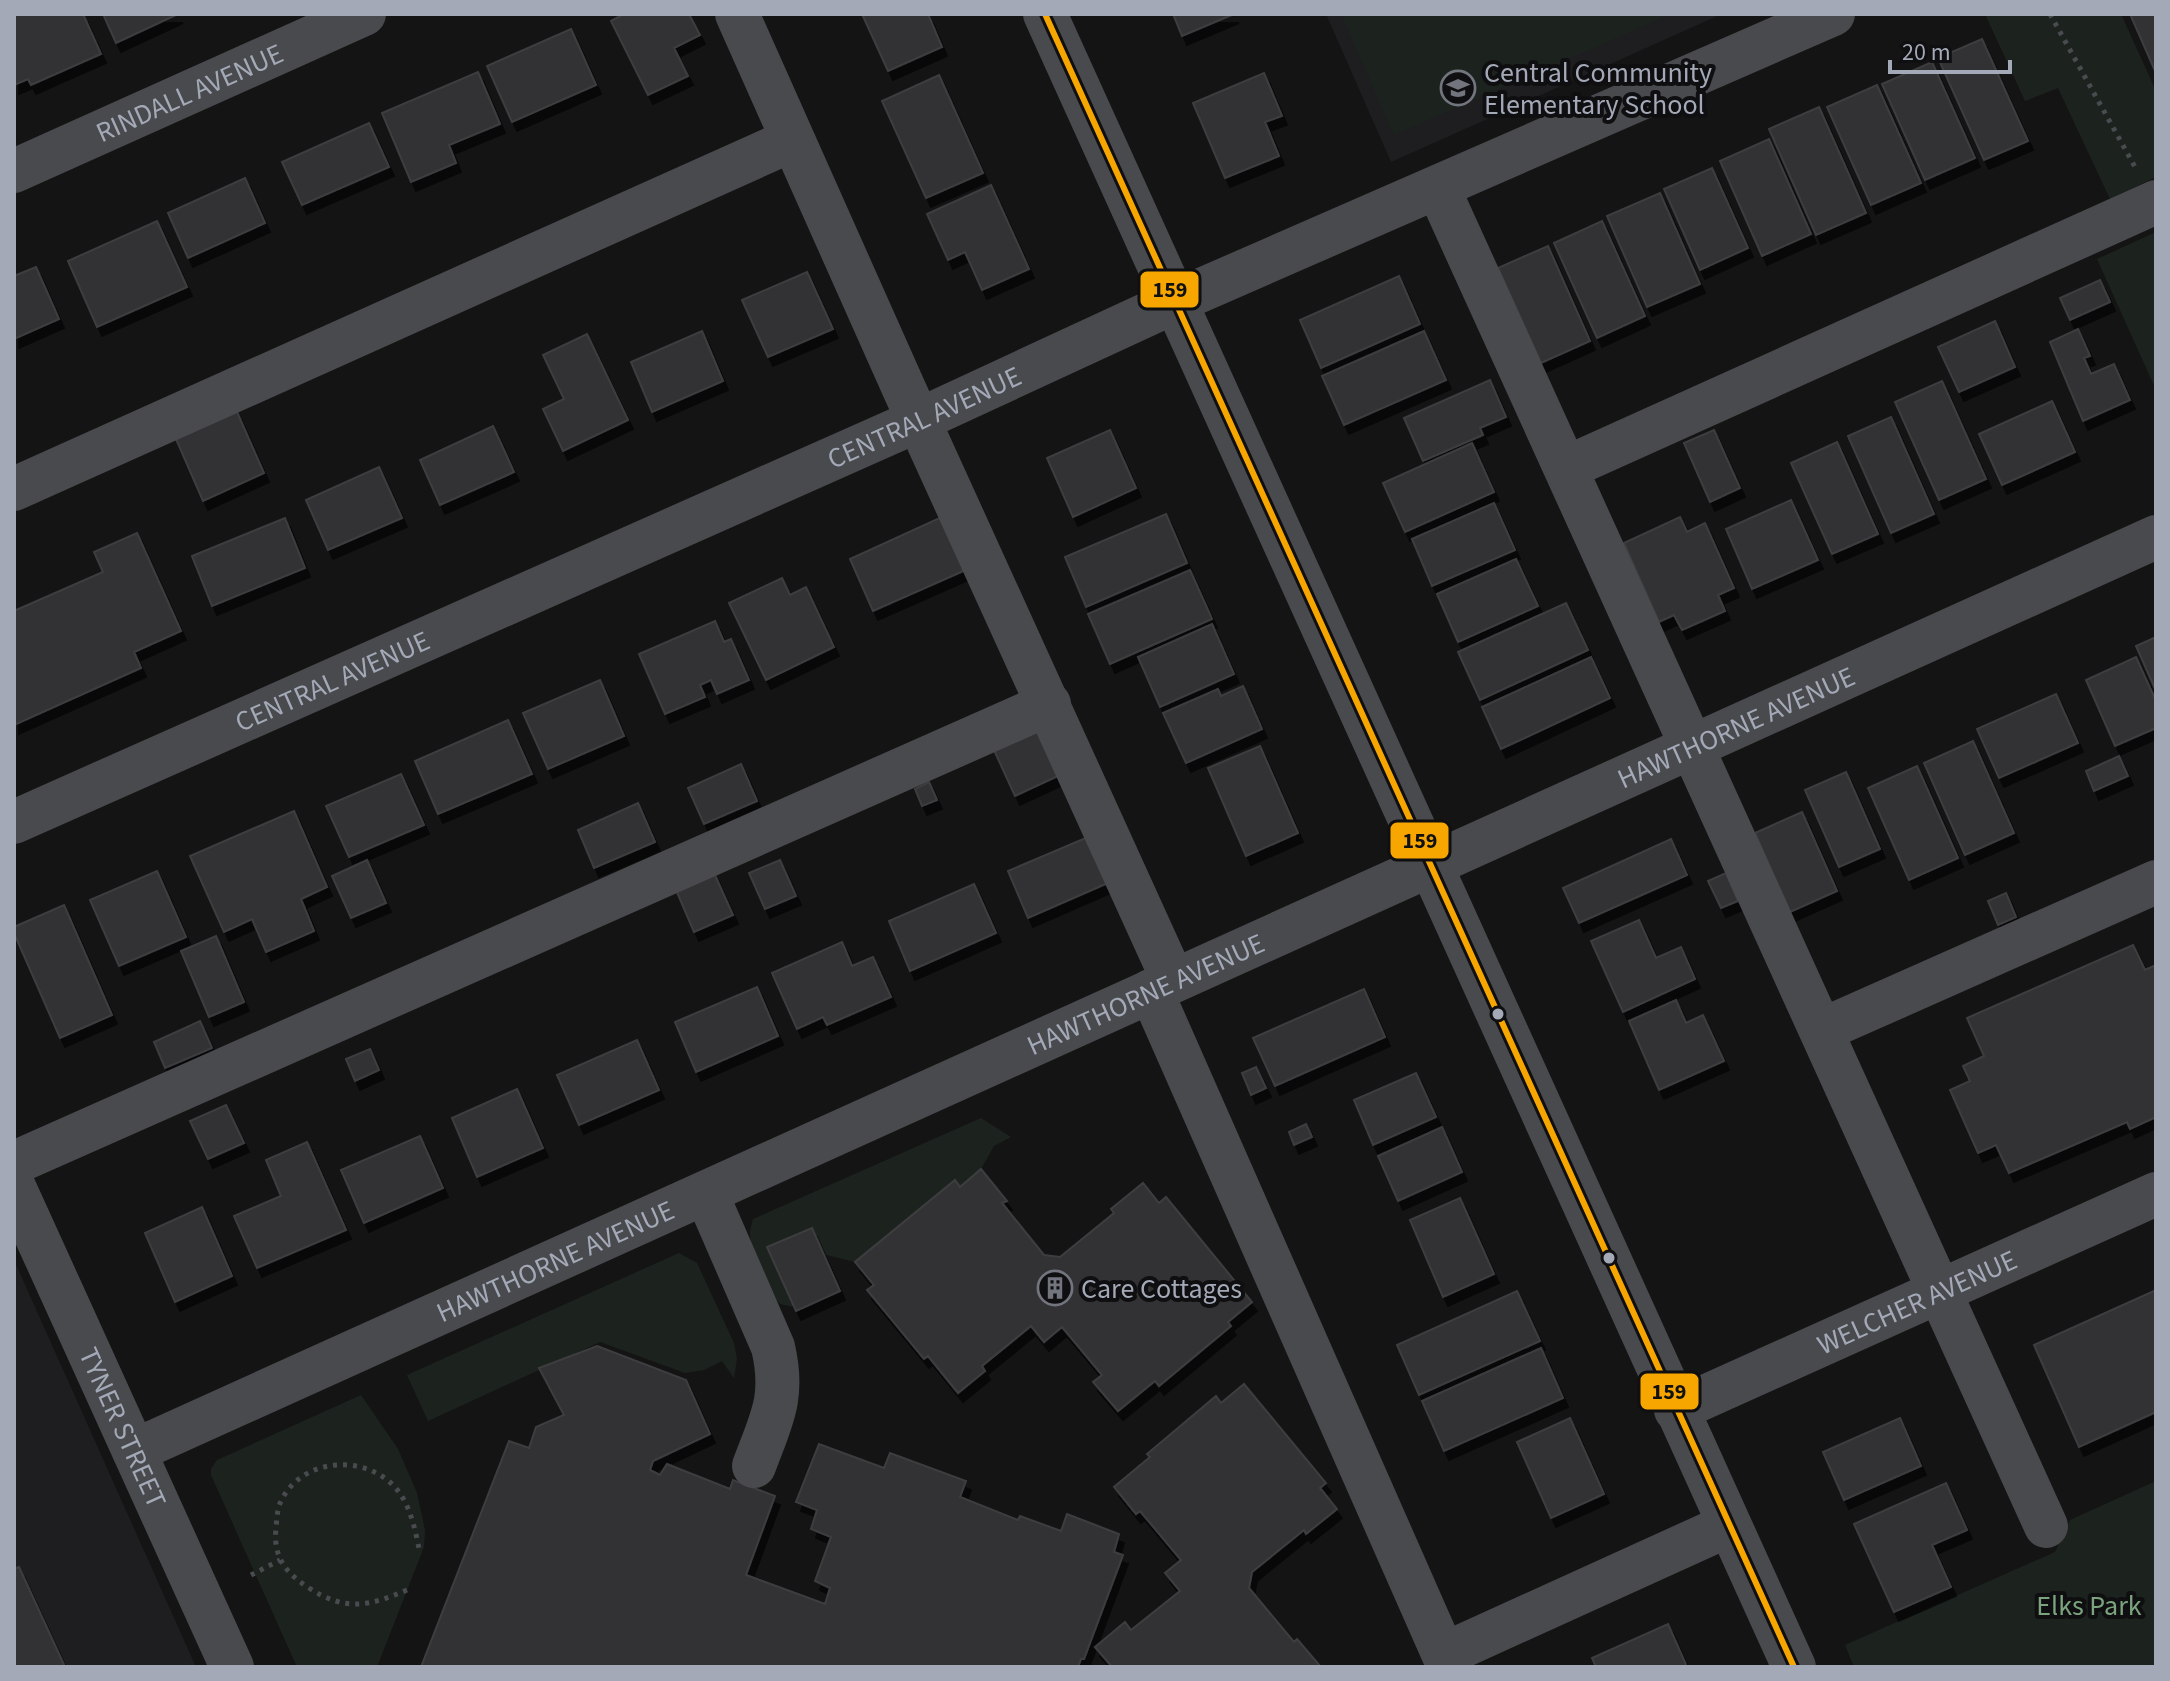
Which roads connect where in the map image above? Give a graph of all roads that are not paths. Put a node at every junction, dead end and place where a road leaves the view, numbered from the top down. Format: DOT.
graph roads {
  1 [pos="364,14"];
  2 [pos="737,14"];
  3 [pos="1045,14"];
  4 [pos="1833,14"];
  5 [pos="792,140"];
  6 [pos="14,171"];
  7 [pos="1438,188"];
  8 [pos="2148,190"];
  9 [pos="1174,302"];
  10 [pos="919,420"];
  11 [pos="1566,468"];
  12 [pos="14,489"];
  13 [pos="2156,537"];
  14 [pos="1049,704"];
  15 [pos="1693,746"];
  16 [pos="14,822"];
  17 [pos="1430,866"];
  18 [pos="2156,882"];
  19 [pos="1162,985"];
  20 [pos="1822,1030"];
  21 [pos="14,1163"];
  22 [pos="14,1187"];
  23 [pos="706,1193"];
  24 [pos="2156,1194"];
  25 [pos="1941,1290"];
  26 [pos="1676,1410"];
  27 [pos="134,1451"];
  28 [pos="754,1466"];
  29 [pos="1729,1525"];
  30 [pos="2046,1526"];
  31 [pos="1447,1660"];
  32 [pos="232,1667"];
  33 [pos="1794,1667"];
  1 -- 6 [label="street, RINDALL AVENUE"];
  2 -- 5 [label="street"];
  3 -- 9 [label="street"];
  4 -- 7 [label="street, CENTRAL AVENUE"];
  5 -- 10 [label="street"];
  5 -- 12 [label="street"];
  7 -- 9 [label="street, CENTRAL AVENUE"];
  7 -- 11 [label="street"];
  8 -- 11 [label="street"];
  9 -- 10 [label="street, CENTRAL AVENUE"];
  9 -- 17 [label="street"];
  10 -- 14 [label="street"];
  10 -- 16 [label="street, CENTRAL AVENUE"];
  11 -- 15 [label="street"];
  13 -- 15 [label="street, HAWTHORNE AVENUE"];
  14 -- 19 [label="street"];
  14 -- 21 [label="street"];
  15 -- 17 [label="street, HAWTHORNE AVENUE"];
  15 -- 20 [label="street"];
  17 -- 19 [label="street, HAWTHORNE AVENUE"];
  17 -- 26 [label="street"];
  18 -- 20 [label="street"];
  19 -- 23 [label="street, HAWTHORNE AVENUE"];
  19 -- 31 [label="street"];
  20 -- 25 [label="street"];
  22 -- 27 [label="street, TYNER STREET"];
  23 -- 27 [label="street, HAWTHORNE AVENUE"];
  23 -- 28 [label="street"];
  24 -- 25 [label="street, WELCHER AVENUE"];
  25 -- 26 [label="street, WELCHER AVENUE"];
  25 -- 30 [label="street"];
  26 -- 29 [label="street"];
  27 -- 32 [label="street, TYNER STREET"];
  29 -- 31 [label="street"];
  29 -- 33 [label="street"];
}
